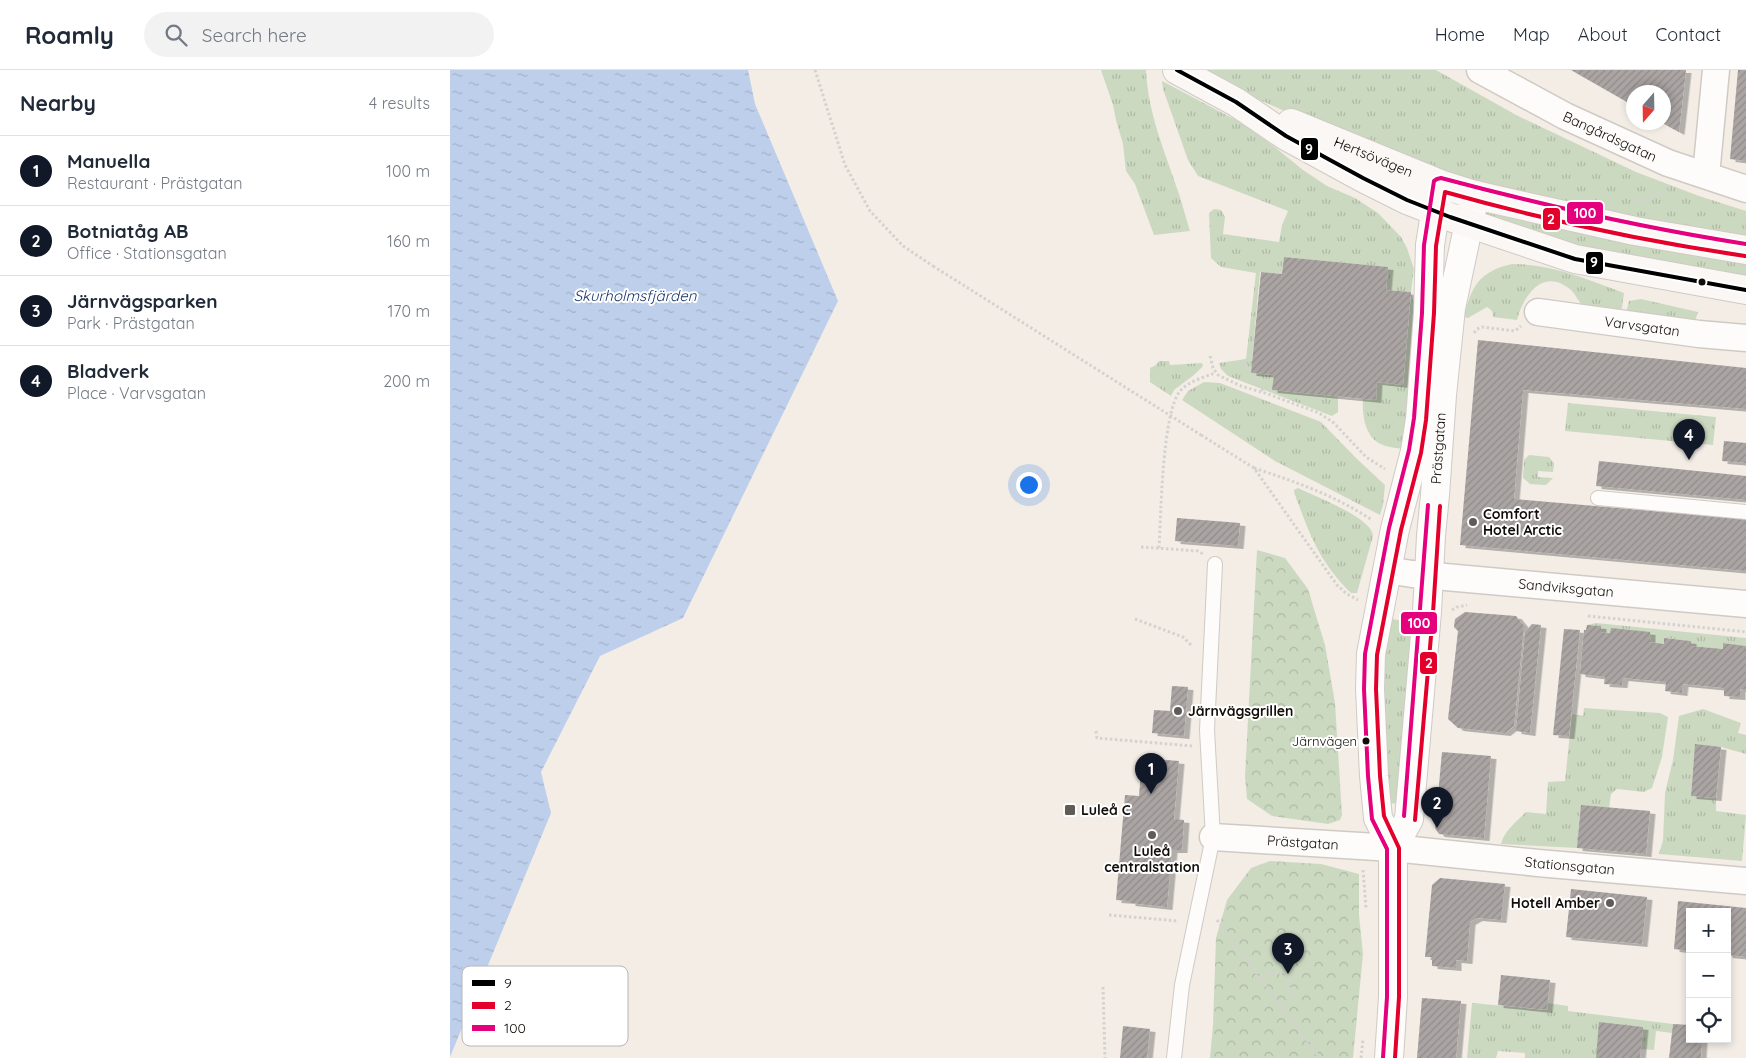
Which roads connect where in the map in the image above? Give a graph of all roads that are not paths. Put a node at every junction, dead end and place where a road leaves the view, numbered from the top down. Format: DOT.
graph roads {
  1 [pos="1178,70"];
  2 [pos="1480,70"];
  3 [pos="1716,70"];
  4 [pos="1520,81"];
  5 [pos="1236,102"];
  6 [pos="1706,175"];
  7 [pos="1456,189"];
  8 [pos="1746,189"];
  9 [pos="1451,217"];
  10 [pos="1746,250"];
  11 [pos="1746,290"];
  12 [pos="1538,312"];
  13 [pos="1746,338"];
  14 [pos="1598,498"];
  15 [pos="1746,512"];
  16 [pos="1215,564"];
  17 [pos="1387,570"];
  18 [pos="1428,576"];
  19 [pos="1746,604"];
  20 [pos="1213,837"];
  21 [pos="1393,848"];
  22 [pos="1746,881"];
  23 [pos="1174,1058"];
  24 [pos="1389,1058"];
  1 -- 5 [label="main road, Hertsövägen"];
  2 -- 4 [label="street, Bangårdsgatan"];
  3 -- 6 [label="street"];
  4 -- 6 [label="street, Bangårdsgatan"];
  5 -- 7 [label="main road, Hertsövägen"];
  5 -- 9 [label="main road, Hertsövägen"];
  6 -- 8 [label="street, Bangårdsgatan"];
  7 -- 9 [label="street, Prästgatan"];
  7 -- 9 [label="street, Prästgatan"];
  7 -- 10 [label="main road, Hertsövägen"];
  9 -- 11 [label="main road, Hertsövägen"];
  9 -- 17 [label="street, Prästgatan"];
  9 -- 18 [label="street, Prästgatan"];
  12 -- 13 [label="street, Varvsgatan"];
  14 -- 15 [label="lane"];
  16 -- 20 [label="lane"];
  17 -- 18 [label="street, Sandviksgatan"];
  17 -- 21 [label="street, Prästgatan"];
  18 -- 19 [label="street, Sandviksgatan"];
  18 -- 21 [label="street, Prästgatan"];
  20 -- 21 [label="street, Prästgatan"];
  20 -- 23 [label="lane"];
  21 -- 22 [label="street, Stationsgatan"];
  21 -- 24 [label="street, Prästgatan"];
}
